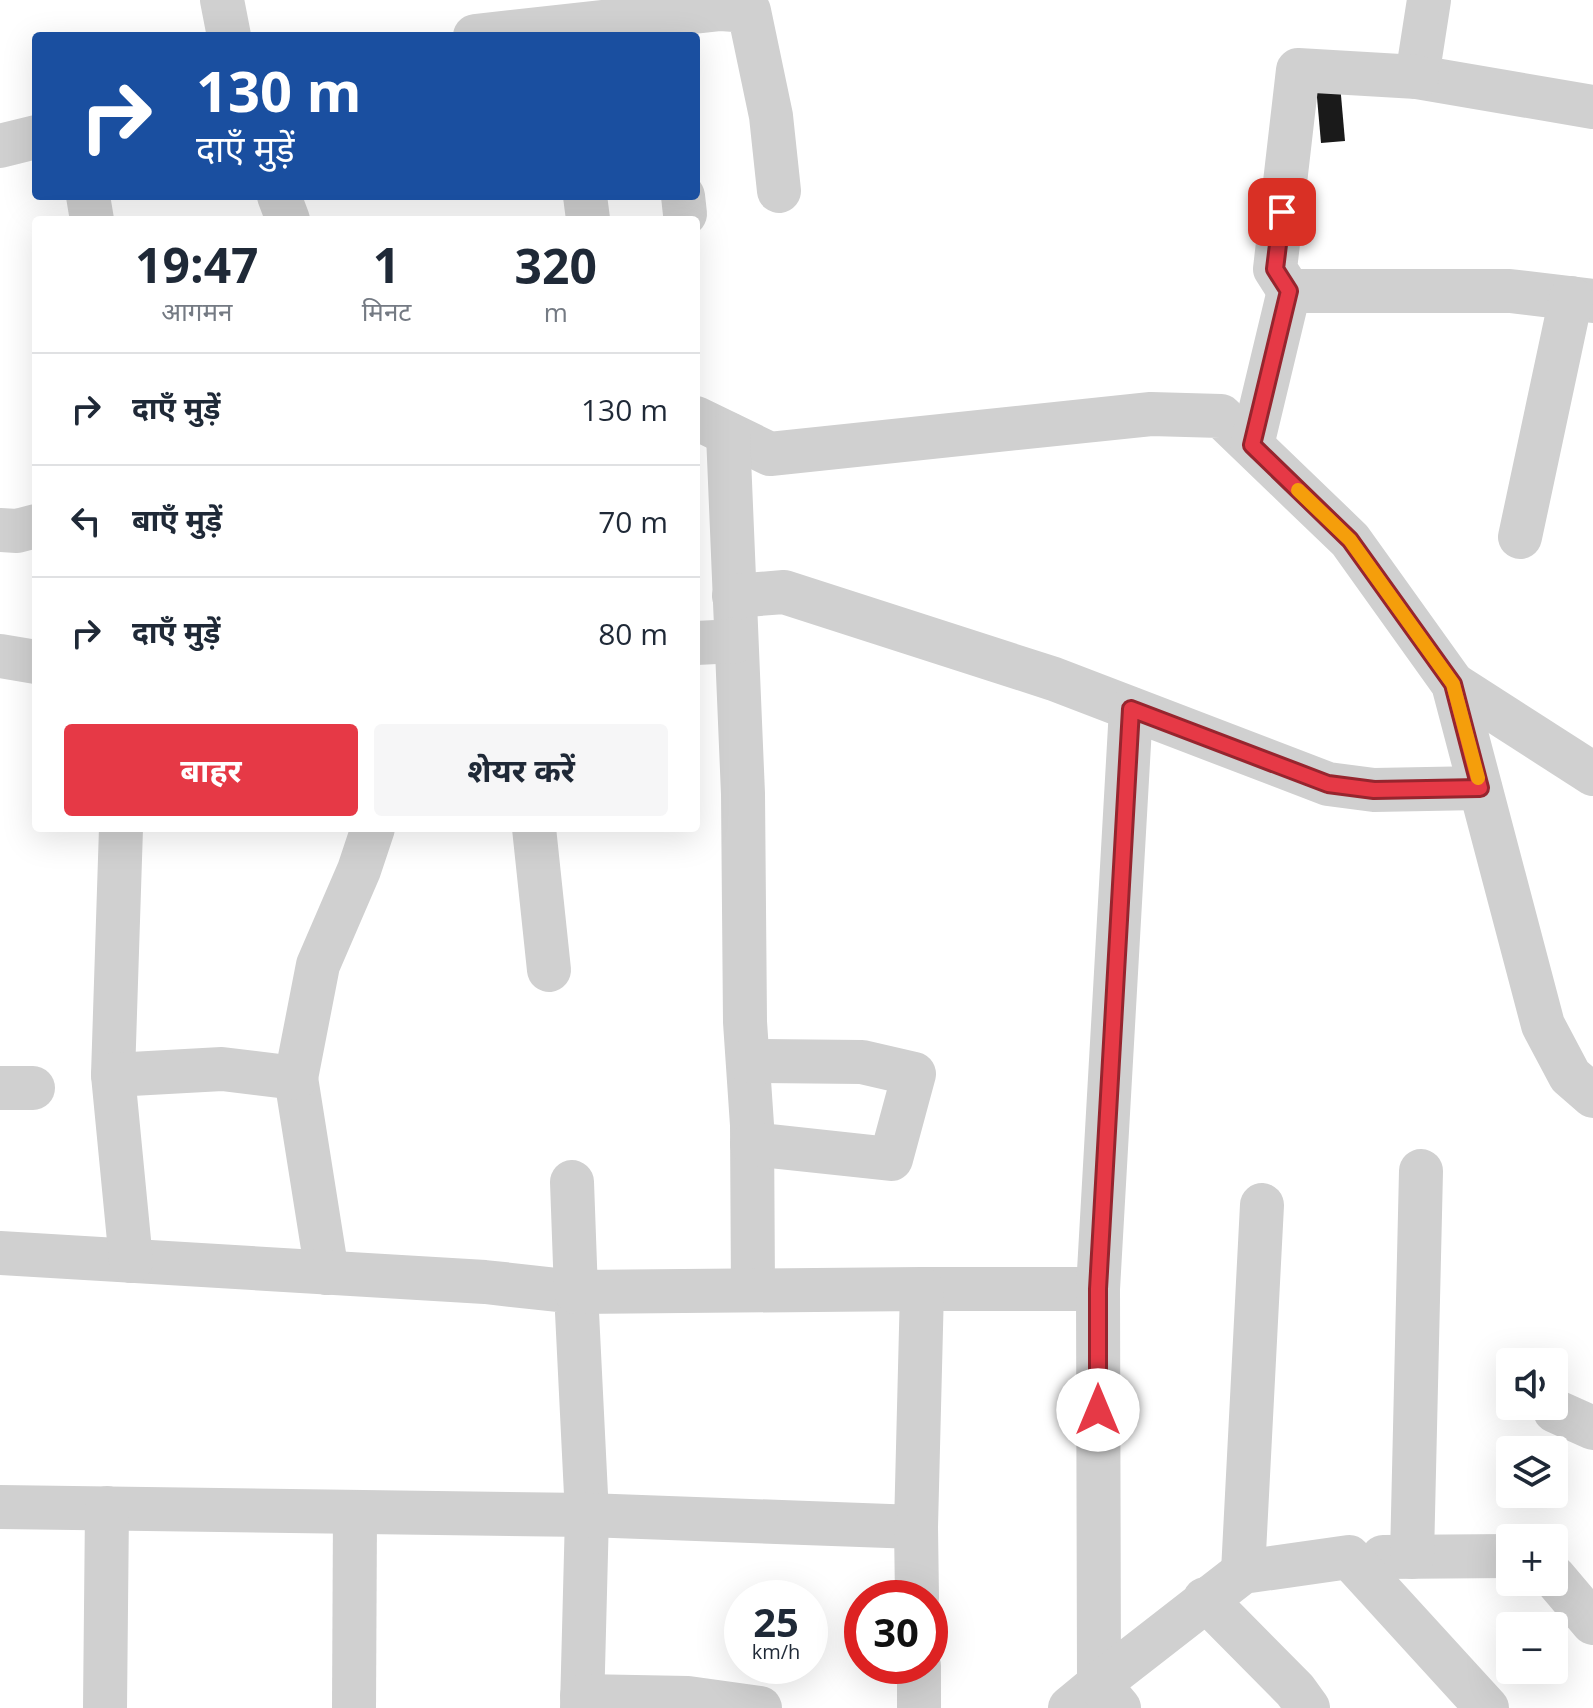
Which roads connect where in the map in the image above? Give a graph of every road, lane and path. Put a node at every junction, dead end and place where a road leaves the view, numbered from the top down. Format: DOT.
graph roads {
  1 [pos="222,0"];
  2 [pos="1429,0"];
  3 [pos="661,26"];
  4 [pos="564,31"];
  5 [pos="228,32"];
  6 [pos="1417,77"];
  7 [pos="1593,107"];
  8 [pos="32,138"];
  9 [pos="0,146"];
  10 [pos="779,191"];
  11 [pos="1289,291"];
  12 [pos="1582,300"];
  13 [pos="712,426"];
  14 [pos="1252,445"];
  15 [pos="32,527"];
  16 [pos="0,530"];
  17 [pos="1520,537"];
  18 [pos="734,596"];
  19 [pos="716,642"];
  20 [pos="0,656"];
  21 [pos="32,661"];
  22 [pos="1453,684"];
  23 [pos="1131,709"];
  24 [pos="1593,774"];
  25 [pos="1480,788"];
  26 [pos="121,832"];
  27 [pos="372,832"];
  28 [pos="534,832"];
  29 [pos="549,970"];
  30 [pos="748,1061"];
  31 [pos="113,1075"];
  32 [pos="296,1078"];
  33 [pos="1593,1096"];
  34 [pos="752,1144"];
  35 [pos="1421,1171"];
  36 [pos="572,1182"];
  37 [pos="1262,1205"];
  38 [pos="0,1253"];
  39 [pos="131,1261"];
  40 [pos="327,1273"];
  41 [pos="922,1289"];
  42 [pos="1098,1289"];
  43 [pos="753,1290"];
  44 [pos="576,1292"];
  45 [pos="0,1507"];
  46 [pos="107,1508"];
  47 [pos="355,1512"];
  48 [pos="587,1515"];
  49 [pos="916,1527"];
  50 [pos="1496,1556"];
  51 [pos="1349,1557"];
  52 [pos="1412,1557"];
  53 [pos="1243,1572"];
  54 [pos="917,1580"];
  55 [pos="1568,1594"];
  56 [pos="1205,1599"];
  57 [pos="1593,1623"];
  58 [pos="919,1684"];
  59 [pos="1096,1700"];
  60 [pos="582,1702"];
  61 [pos="105,1708"];
  62 [pos="354,1708"];
  63 [pos="760,1708"];
  64 [pos="919,1708"];
  65 [pos="1308,1708"];
  66 [pos="1487,1708"];
  1 -- 5 [label="street"];
  2 -- 6 [label="street"];
  3 -- 4 [label="street"];
  3 -- 10 [label="street"];
  6 -- 7 [label="street"];
  6 -- 11 [label="street"];
  8 -- 9 [label="street"];
  11 -- 12 [label="street"];
  11 -- 14 [label="street"];
  12 -- 17 [label="street"];
  13 -- 14 [label="street"];
  13 -- 18 [label="street"];
  14 -- 22 [label="street"];
  15 -- 16 [label="street"];
  18 -- 19 [label="street"];
  18 -- 23 [label="street"];
  19 -- 30 [label="street"];
  20 -- 21 [label="street"];
  22 -- 24 [label="street"];
  22 -- 25 [label="street"];
  23 -- 25 [label="street"];
  23 -- 42 [label="street"];
  25 -- 33 [label="street"];
  26 -- 31 [label="street"];
  27 -- 32 [label="street"];
  28 -- 29 [label="street"];
  30 -- 34 [label="street"];
  30 -- 34 [label="street"];
  31 -- 32 [label="street"];
  31 -- 39 [label="street"];
  32 -- 40 [label="street"];
  34 -- 43 [label="street"];
  35 -- 52 [label="street"];
  36 -- 44 [label="street"];
  37 -- 53 [label="street"];
  38 -- 39 [label="street"];
  39 -- 40 [label="street"];
  40 -- 44 [label="street"];
  41 -- 42 [label="street"];
  41 -- 43 [label="street"];
  41 -- 49 [label="street"];
  42 -- 59 [label="street"];
  43 -- 44 [label="street"];
  44 -- 48 [label="street"];
  45 -- 46 [label="street"];
  46 -- 47 [label="street"];
  46 -- 61 [label="street"];
  47 -- 48 [label="street"];
  47 -- 62 [label="street"];
  48 -- 49 [label="street"];
  48 -- 60 [label="street"];
  49 -- 54 [label="street"];
  50 -- 52 [label="street"];
  51 -- 52 [label="street"];
  51 -- 53 [label="street"];
  51 -- 66 [label="street"];
  53 -- 56 [label="street"];
  55 -- 57 [label="street"];
  56 -- 59 [label="street"];
  56 -- 65 [label="street"];
  58 -- 64 [label="street"];
  60 -- 63 [label="street"];
}
